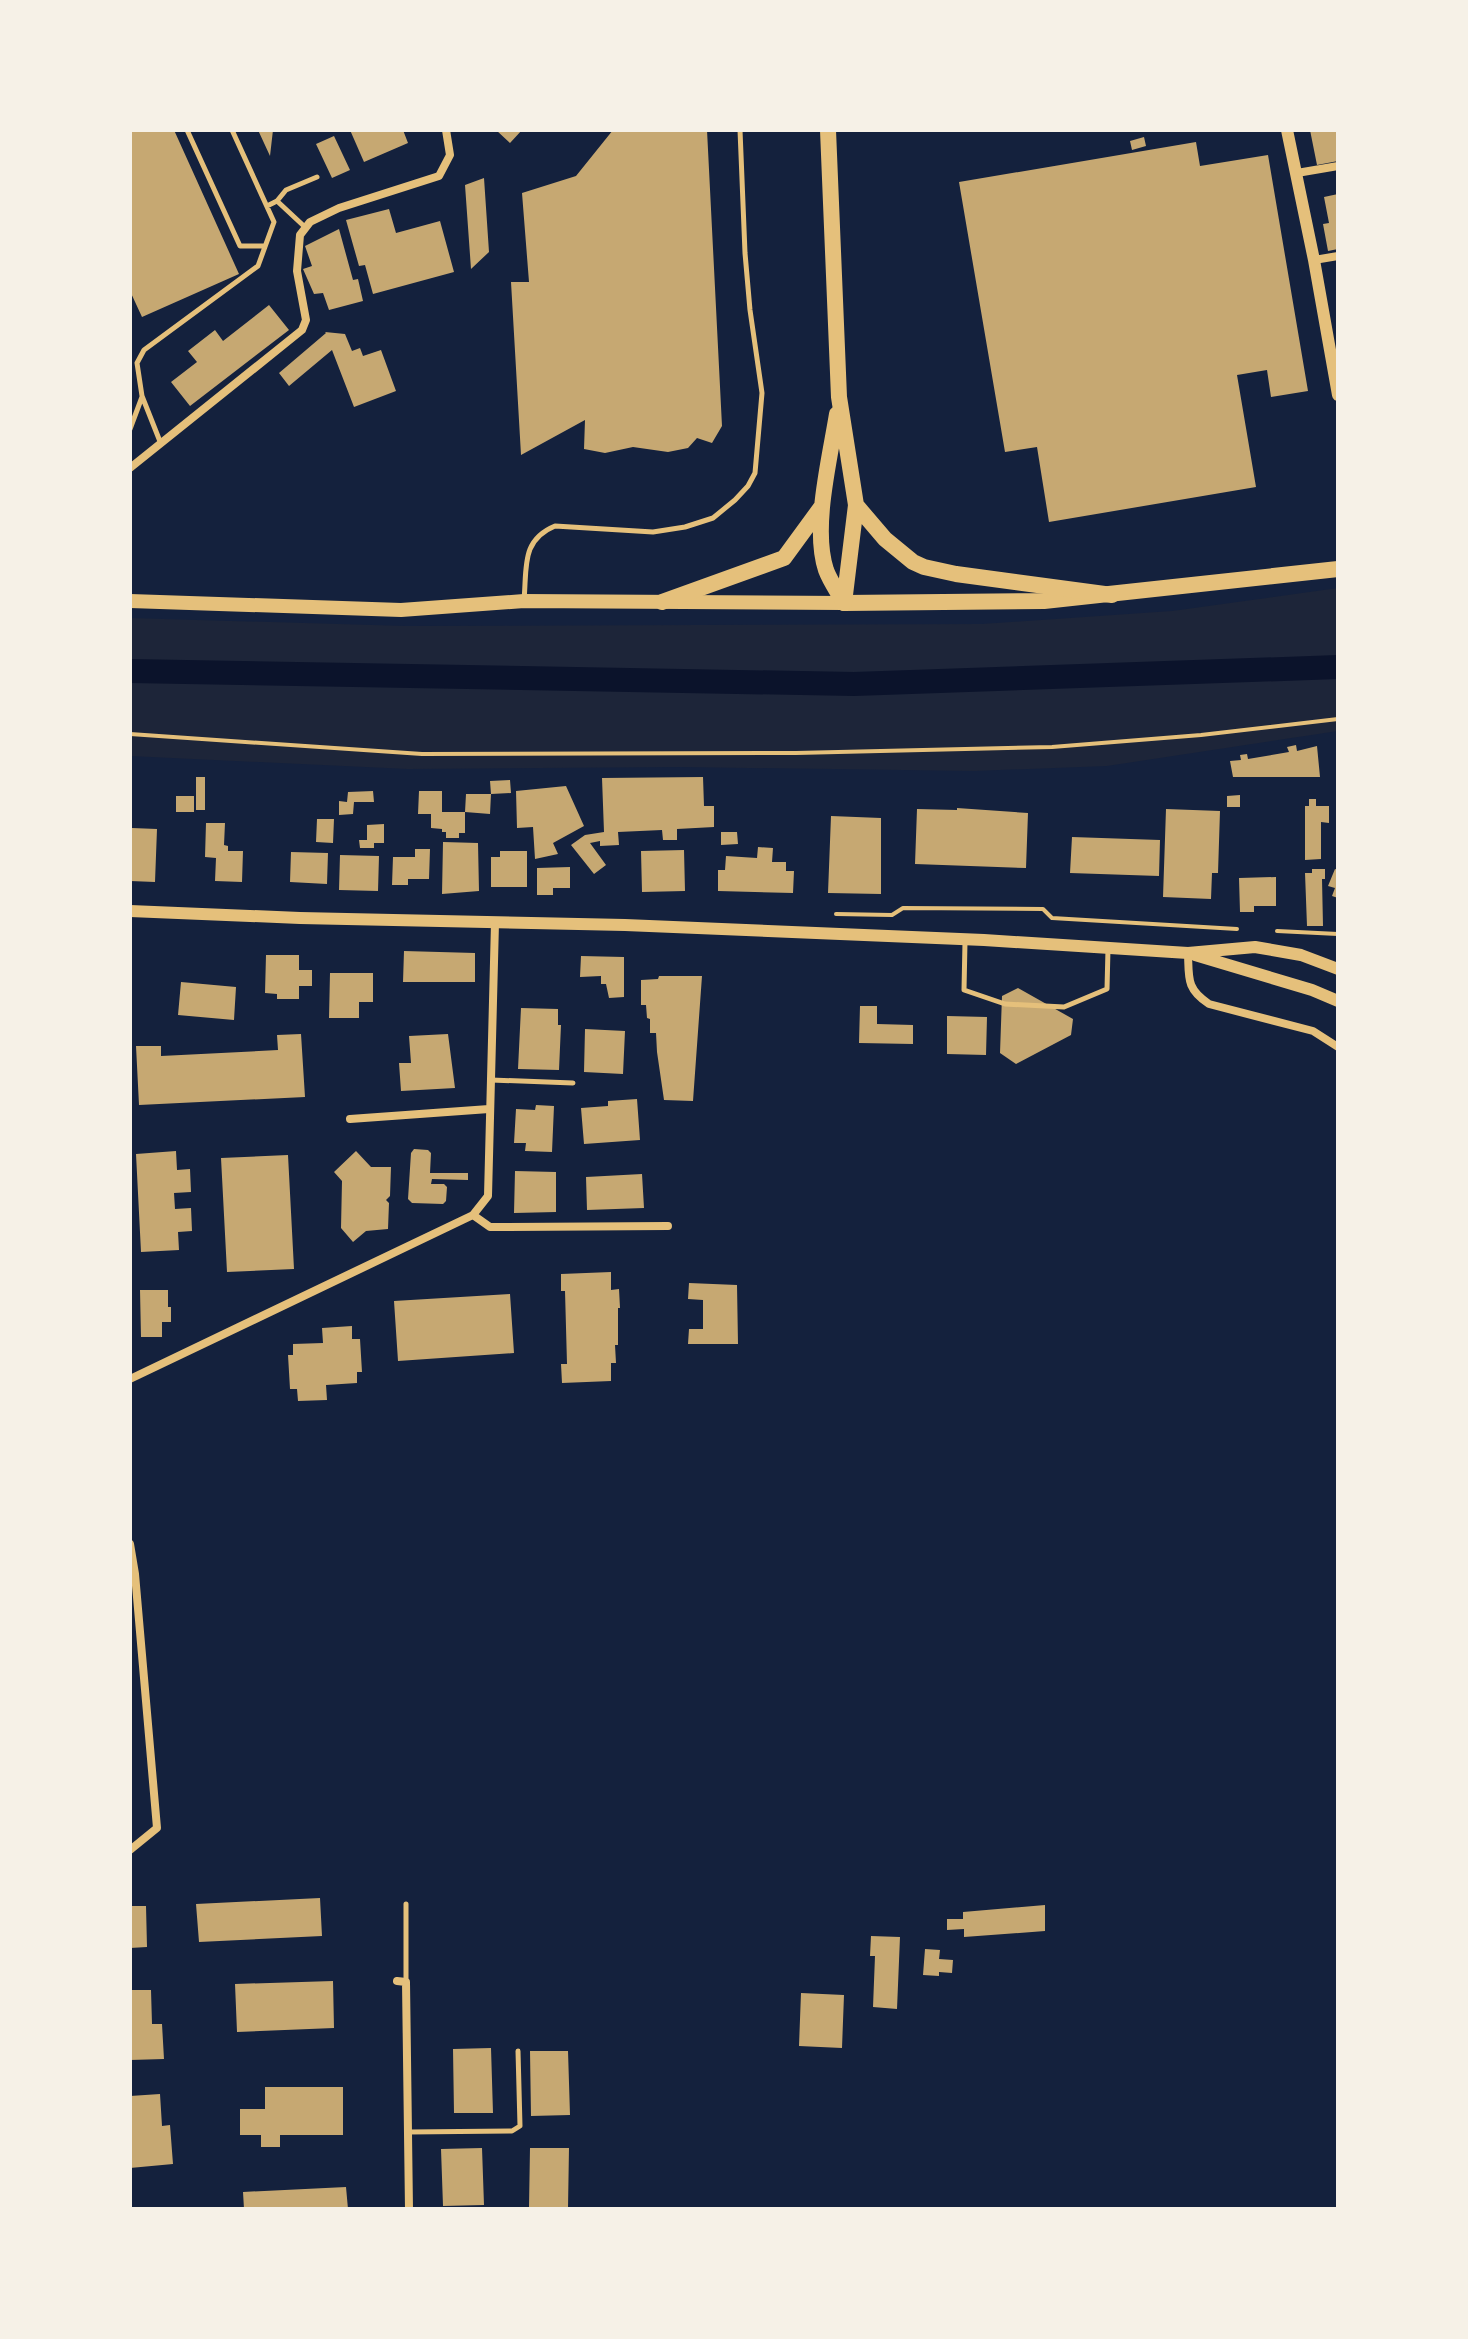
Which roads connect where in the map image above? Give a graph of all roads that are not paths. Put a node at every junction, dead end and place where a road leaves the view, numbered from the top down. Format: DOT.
graph roads {
  1 [pos="187,130"];
  2 [pos="232,130"];
  3 [pos="446,130"];
  4 [pos="740,130"];
  5 [pos="828,130"];
  6 [pos="1287,130"];
  7 [pos="1338,166"];
  8 [pos="1297,173"];
  9 [pos="317,177"];
  10 [pos="277,201"];
  11 [pos="267,206"];
  12 [pos="306,228"];
  13 [pos="265,246"];
  14 [pos="1338,256"];
  15 [pos="1314,260"];
  16 [pos="1332,329"];
  17 [pos="130,361"];
  18 [pos="138,369"];
  19 [pos="1338,395"];
  20 [pos="142,396"];
  21 [pos="839,397"];
  22 [pos="130,429"];
  23 [pos="161,444"];
  24 [pos="130,468"];
  25 [pos="823,505"];
  26 [pos="856,505"];
  27 [pos="1338,569"];
  28 [pos="1112,595"];
  29 [pos="130,601"];
  30 [pos="524,601"];
  31 [pos="662,602"];
  32 [pos="844,603"];
  33 [pos="130,911"];
  34 [pos="495,923"];
  35 [pos="965,941"];
  36 [pos="1108,948"];
  37 [pos="1188,953"];
  38 [pos="1338,969"];
  39 [pos="1338,1001"];
  40 [pos="1338,1047"];
  41 [pos="490,1080"];
  42 [pos="573,1083"];
  43 [pos="489,1109"];
  44 [pos="350,1119"];
  45 [pos="473,1215"];
  46 [pos="668,1226"];
  47 [pos="130,1379"];
  48 [pos="130,1544"];
  49 [pos="132,1574"];
  50 [pos="130,1850"];
  51 [pos="406,1904"];
  52 [pos="401,1982"];
  53 [pos="518,2051"];
  54 [pos="409,2132"];
  55 [pos="409,2209"];
  1 -- 13 [label="lane"];
  2 -- 11 [label="lane"];
  3 -- 12 [label="street"];
  4 -- 30 [label="lane"];
  5 -- 21 [label="main road"];
  6 -- 8 [label="street"];
  7 -- 8 [label="street"];
  8 -- 15 [label="street"];
  9 -- 10 [label="lane"];
  10 -- 11 [label="lane"];
  10 -- 12 [label="lane"];
  11 -- 13 [label="lane"];
  12 -- 23 [label="street"];
  13 -- 18 [label="lane"];
  14 -- 15 [label="street"];
  15 -- 16 [label="street"];
  16 -- 19 [label="street"];
  17 -- 18 [label="lane"];
  18 -- 20 [label="lane"];
  20 -- 22 [label="lane"];
  20 -- 23 [label="lane"];
  21 -- 25 [label="main road"];
  21 -- 26 [label="main road"];
  23 -- 24 [label="street"];
  25 -- 31 [label="main road"];
  25 -- 32 [label="main road"];
  26 -- 28 [label="main road"];
  26 -- 32 [label="main road"];
  27 -- 28 [label="main road"];
  28 -- 32 [label="main road"];
  29 -- 30 [label="main road"];
  30 -- 31 [label="main road"];
  31 -- 32 [label="main road"];
  33 -- 34 [label="street"];
  34 -- 35 [label="street"];
  34 -- 41 [label="street"];
  35 -- 36 [label="street"];
  35 -- 36 [label="lane"];
  36 -- 37 [label="street"];
  37 -- 38 [label="street"];
  37 -- 39 [label="street"];
  37 -- 40 [label="street"];
  41 -- 42 [label="lane"];
  41 -- 43 [label="street"];
  43 -- 44 [label="street"];
  43 -- 45 [label="street"];
  45 -- 46 [label="street"];
  45 -- 47 [label="street"];
  48 -- 49 [label="street"];
  49 -- 50 [label="street"];
  51 -- 52 [label="lane"];
  52 -- 54 [label="street"];
  53 -- 54 [label="lane"];
  54 -- 55 [label="street"];
}
